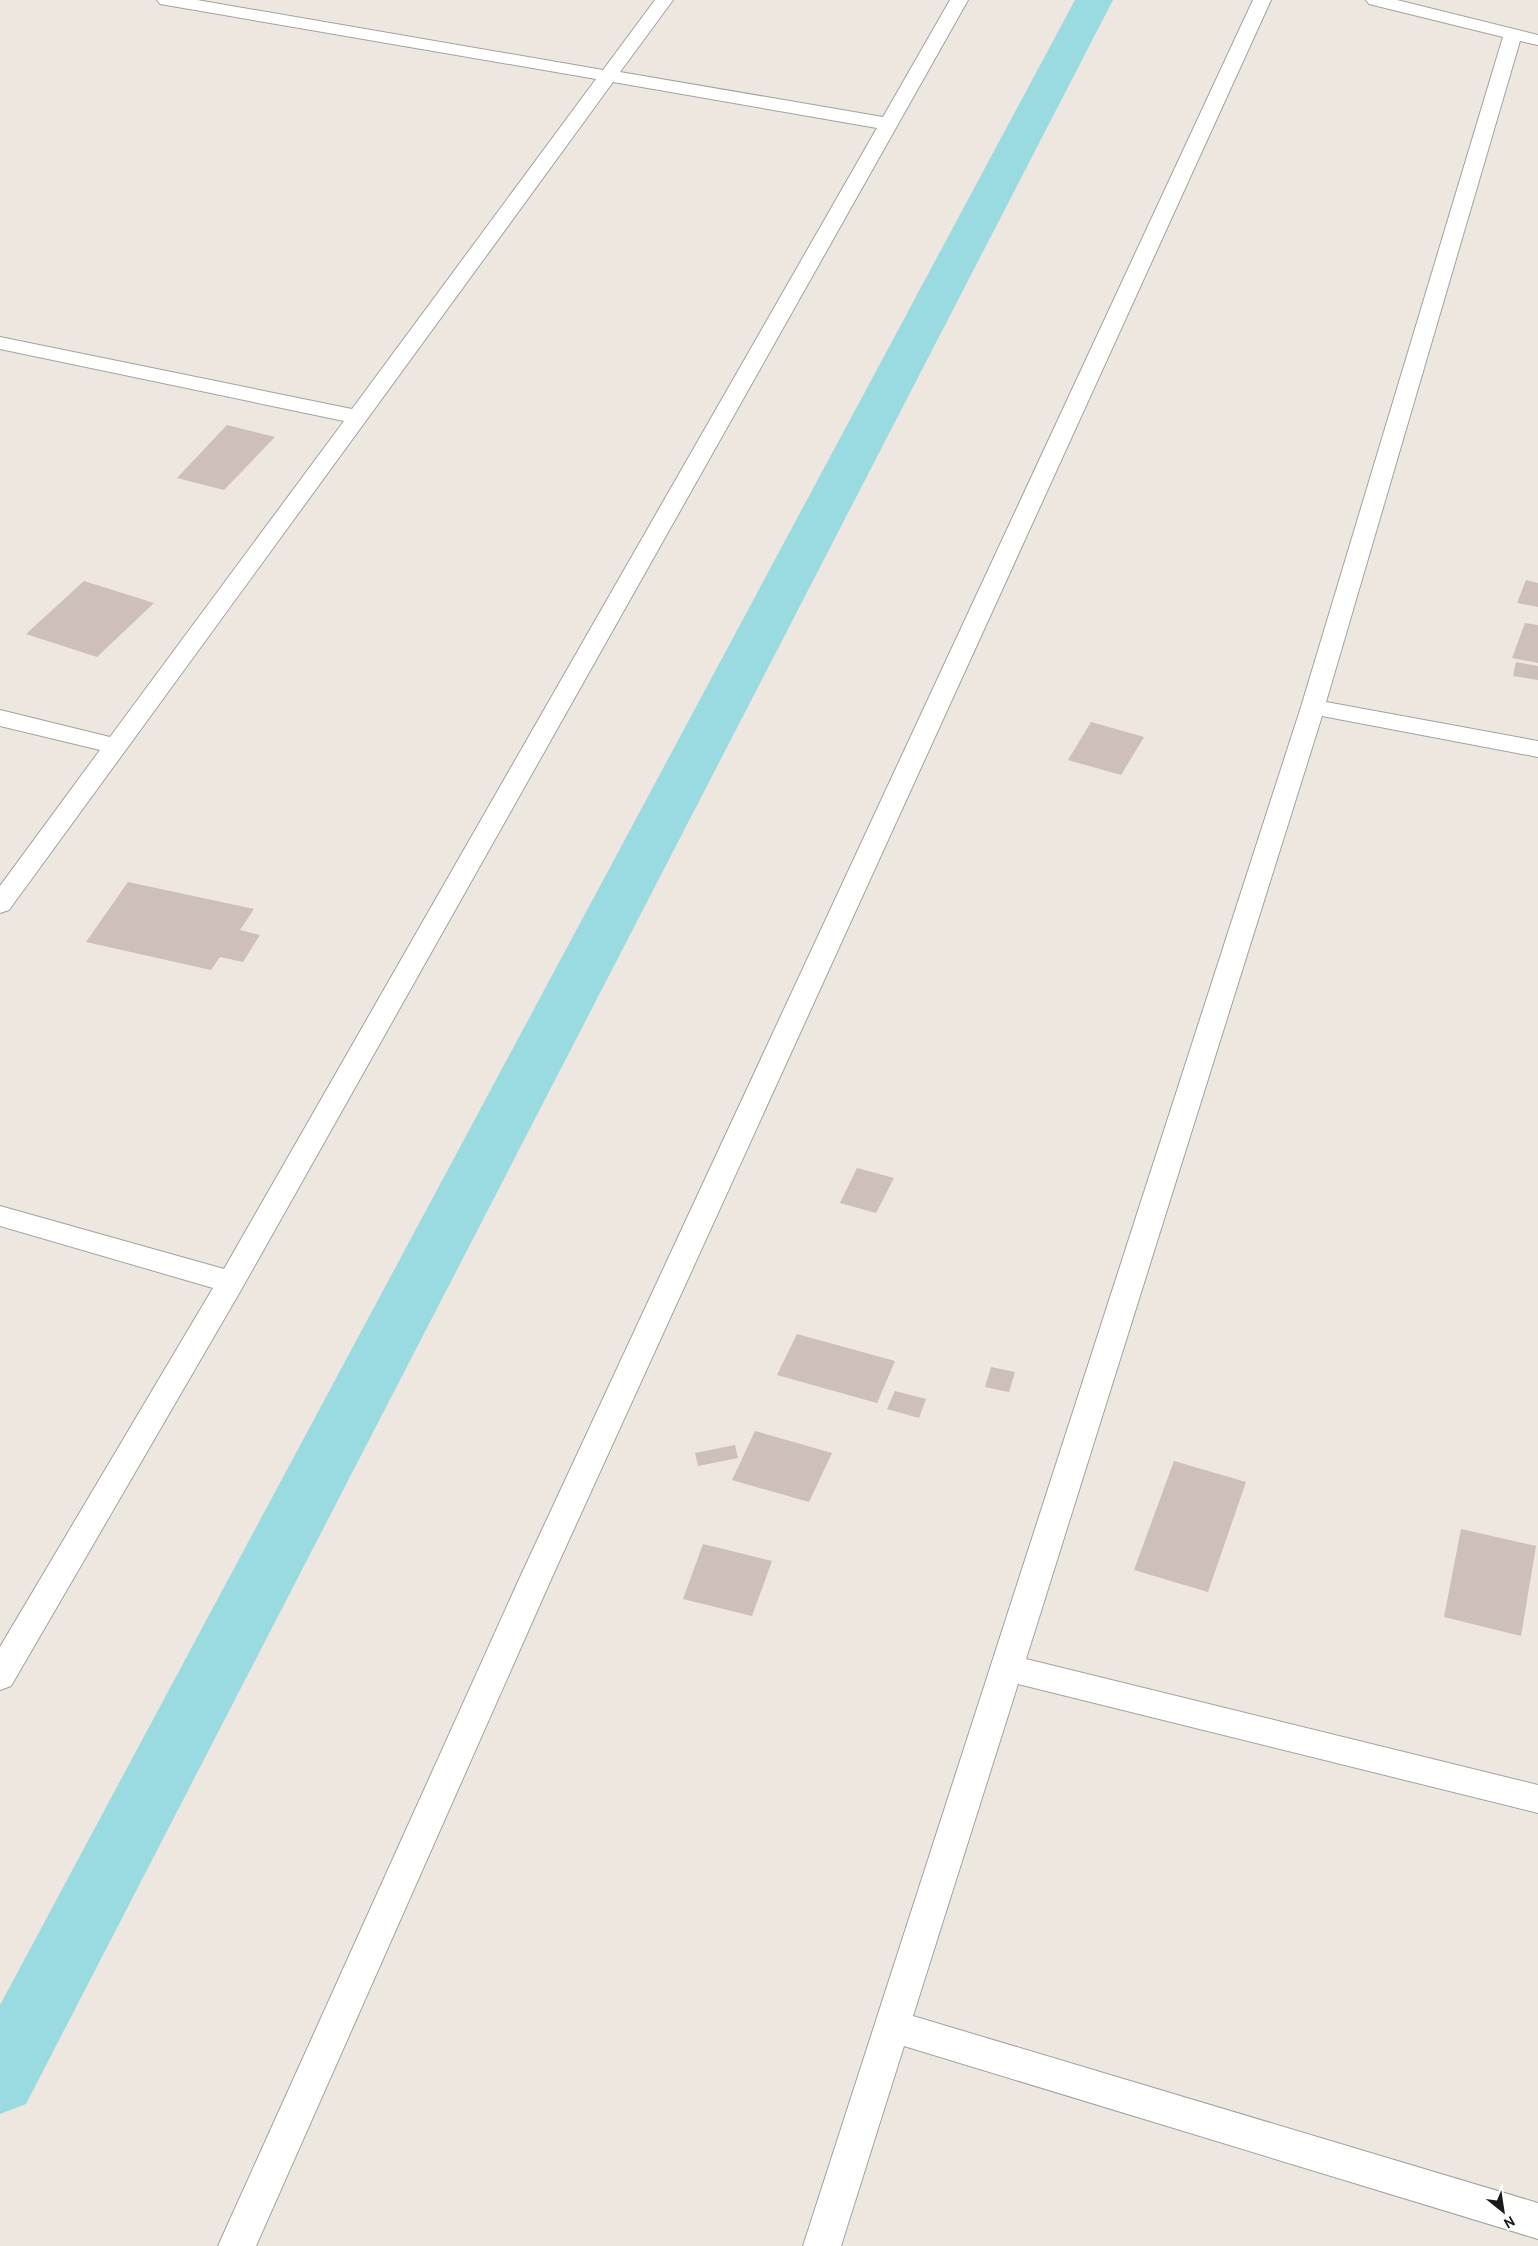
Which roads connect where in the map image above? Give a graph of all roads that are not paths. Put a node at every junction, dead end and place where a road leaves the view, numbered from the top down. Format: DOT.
graph roads {
  1 [pos="166,0"];
  2 [pos="664,0"];
  3 [pos="959,0"];
  4 [pos="1262,0"];
  5 [pos="1375,0"];
  6 [pos="1513,34"];
  7 [pos="1538,40"];
  8 [pos="607,77"];
  9 [pos="888,124"];
  10 [pos="0,343"];
  11 [pos="358,417"];
  12 [pos="1313,707"];
  13 [pos="0,718"];
  14 [pos="116,746"];
  15 [pos="1538,749"];
  16 [pos="0,904"];
  17 [pos="0,1216"];
  18 [pos="231,1282"];
  19 [pos="1007,1668"];
  20 [pos="0,1676"];
  21 [pos="1538,1800"];
  22 [pos="892,2026"];
  23 [pos="1538,2221"];
  24 [pos="237,2246"];
  25 [pos="822,2246"];
  1 -- 8 [label="street"];
  2 -- 8 [label="street"];
  3 -- 9 [label="street"];
  4 -- 24 [label="street"];
  5 -- 6 [label="street"];
  6 -- 7 [label="street"];
  6 -- 12 [label="street"];
  8 -- 9 [label="street"];
  8 -- 11 [label="street"];
  9 -- 18 [label="street"];
  10 -- 11 [label="street"];
  11 -- 14 [label="street"];
  12 -- 15 [label="street"];
  12 -- 19 [label="street"];
  13 -- 14 [label="street"];
  14 -- 16 [label="street"];
  17 -- 18 [label="street"];
  18 -- 20 [label="street"];
  19 -- 21 [label="street"];
  19 -- 22 [label="street"];
  22 -- 23 [label="street"];
  22 -- 25 [label="street"];
}
